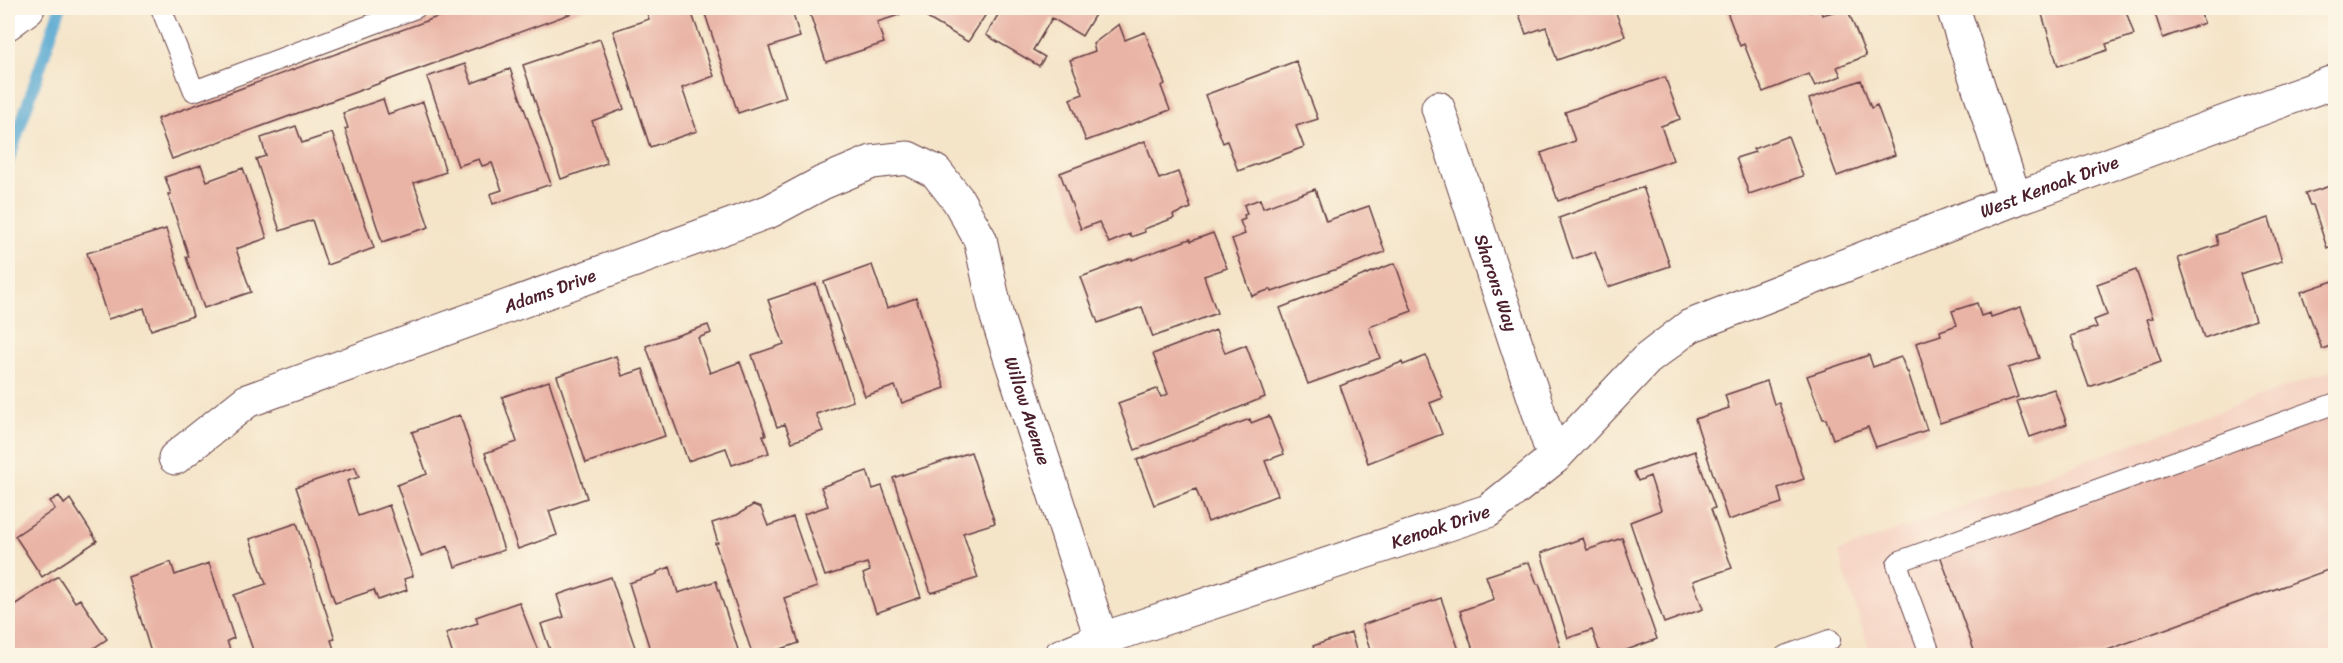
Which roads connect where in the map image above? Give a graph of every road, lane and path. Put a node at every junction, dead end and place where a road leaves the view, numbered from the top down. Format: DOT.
graph roads {
  1 [pos="28,8"];
  2 [pos="161,8"];
  3 [pos="416,8"];
  4 [pos="1953,8"];
  5 [pos="8,23"];
  6 [pos="2336,81"];
  7 [pos="1438,108"];
  8 [pos="936,172"];
  9 [pos="2015,200"];
  10 [pos="1763,299"];
  11 [pos="2336,403"];
  12 [pos="175,458"];
  13 [pos="1554,458"];
  14 [pos="1830,640"];
  15 [pos="1104,647"];
  16 [pos="1060,656"];
  17 [pos="1785,656"];
  18 [pos="1931,656"];
  1 -- 5 [label="street"];
  2 -- 3 [label="lane"];
  4 -- 9 [label="street"];
  6 -- 9 [label="street, West Kenoak Drive"];
  7 -- 13 [label="street, Sharons Way"];
  8 -- 12 [label="street, Adams Drive"];
  8 -- 15 [label="street, Willow Avenue"];
  9 -- 10 [label="street, West Kenoak Drive"];
  10 -- 13 [label="street, Kenoak Drive"];
  11 -- 18 [label="lane"];
  13 -- 15 [label="street, Kenoak Drive"];
  14 -- 17 [label="lane"];
  15 -- 16 [label="street, Kenoak Drive"];
}
